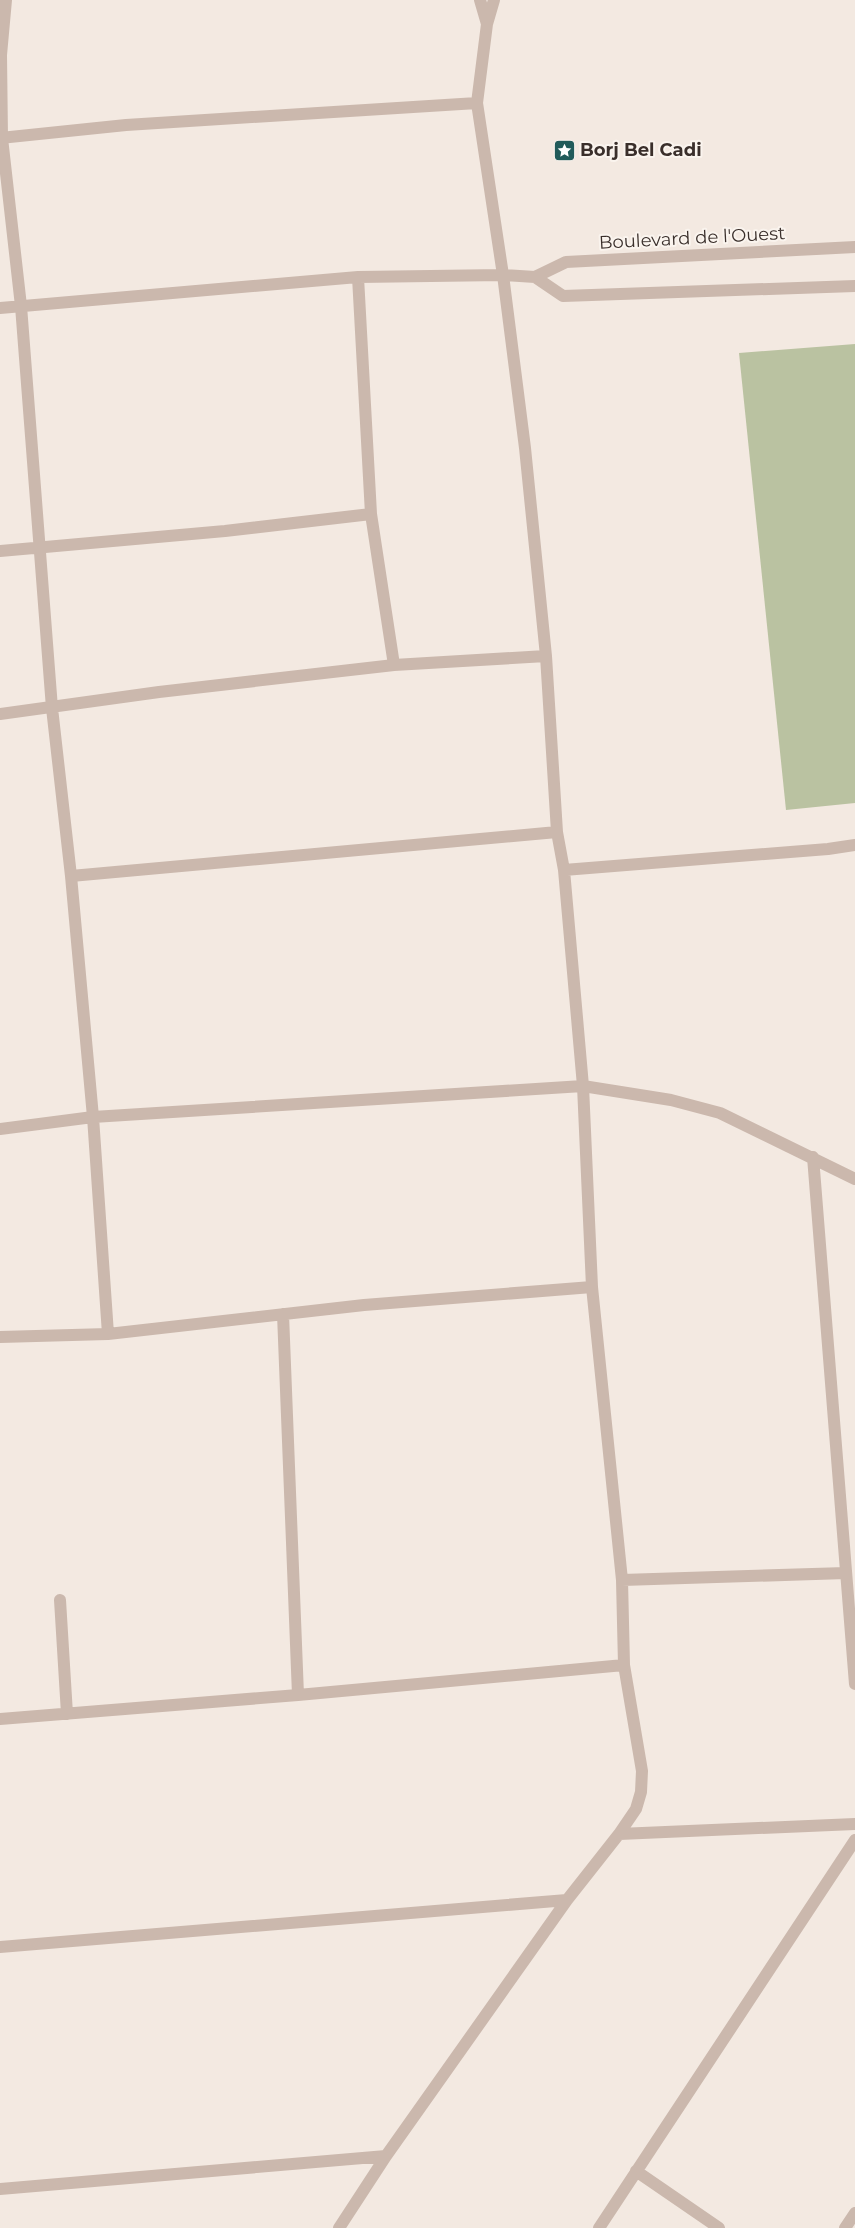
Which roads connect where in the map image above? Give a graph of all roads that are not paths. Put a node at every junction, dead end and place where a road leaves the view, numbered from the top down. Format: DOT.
graph roads {
  1 [pos="6,0"];
  2 [pos="480,0"];
  3 [pos="494,0"];
  4 [pos="487,24"];
  5 [pos="477,104"];
  6 [pos="1,138"];
  7 [pos="855,248"];
  8 [pos="503,275"];
  9 [pos="358,277"];
  10 [pos="535,277"];
  11 [pos="855,286"];
  12 [pos="21,306"];
  13 [pos="0,308"];
  14 [pos="371,514"];
  15 [pos="39,548"];
  16 [pos="0,551"];
  17 [pos="546,656"];
  18 [pos="394,665"];
  19 [pos="52,708"];
  20 [pos="0,714"];
  21 [pos="557,832"];
  22 [pos="855,845"];
  23 [pos="564,870"];
  24 [pos="71,876"];
  25 [pos="583,1086"];
  26 [pos="93,1117"];
  27 [pos="0,1129"];
  28 [pos="813,1158"];
  29 [pos="855,1179"];
  30 [pos="592,1287"];
  31 [pos="283,1314"];
  32 [pos="108,1334"];
  33 [pos="0,1337"];
  34 [pos="846,1573"];
  35 [pos="622,1580"];
  36 [pos="60,1600"];
  37 [pos="624,1665"];
  38 [pos="855,1684"];
  39 [pos="298,1696"];
  40 [pos="67,1714"];
  41 [pos="0,1719"];
  42 [pos="855,1824"];
  43 [pos="619,1834"];
  44 [pos="855,1840"];
  45 [pos="567,1900"];
  46 [pos="0,1948"];
  47 [pos="386,2156"];
  48 [pos="636,2171"];
  49 [pos="0,2189"];
  50 [pos="855,2213"];
  51 [pos="339,2228"];
  52 [pos="599,2228"];
  53 [pos="719,2228"];
  54 [pos="845,2228"];
  1 -- 6 [label="street"];
  2 -- 4 [label="street"];
  3 -- 4 [label="street"];
  4 -- 5 [label="street"];
  5 -- 6 [label="street"];
  5 -- 8 [label="street"];
  6 -- 12 [label="street"];
  7 -- 10 [label="street, Boulevard de l'Ouest"];
  8 -- 9 [label="street"];
  8 -- 10 [label="street"];
  8 -- 17 [label="street"];
  9 -- 12 [label="street"];
  9 -- 14 [label="street"];
  10 -- 11 [label="street"];
  12 -- 13 [label="street"];
  12 -- 15 [label="street"];
  14 -- 15 [label="street"];
  14 -- 18 [label="street"];
  15 -- 16 [label="street"];
  15 -- 19 [label="street"];
  17 -- 18 [label="street"];
  17 -- 21 [label="street"];
  18 -- 19 [label="street"];
  19 -- 20 [label="street"];
  19 -- 24 [label="street"];
  21 -- 23 [label="street"];
  21 -- 24 [label="street"];
  22 -- 23 [label="street"];
  23 -- 25 [label="street"];
  24 -- 26 [label="street"];
  25 -- 26 [label="street"];
  25 -- 28 [label="street"];
  25 -- 30 [label="street"];
  26 -- 27 [label="street"];
  26 -- 32 [label="street"];
  28 -- 29 [label="street"];
  28 -- 34 [label="street"];
  30 -- 31 [label="street"];
  30 -- 35 [label="street"];
  31 -- 32 [label="street"];
  31 -- 39 [label="street"];
  32 -- 33 [label="street"];
  34 -- 35 [label="street"];
  34 -- 38 [label="street"];
  35 -- 37 [label="street"];
  36 -- 40 [label="street"];
  37 -- 39 [label="street"];
  37 -- 43 [label="street"];
  39 -- 40 [label="street"];
  40 -- 41 [label="street"];
  42 -- 43 [label="street"];
  43 -- 45 [label="street"];
  44 -- 48 [label="street"];
  45 -- 46 [label="street"];
  45 -- 47 [label="street"];
  47 -- 49 [label="street"];
  47 -- 51 [label="street"];
  48 -- 52 [label="street"];
  48 -- 53 [label="street"];
  50 -- 54 [label="street"];
}
